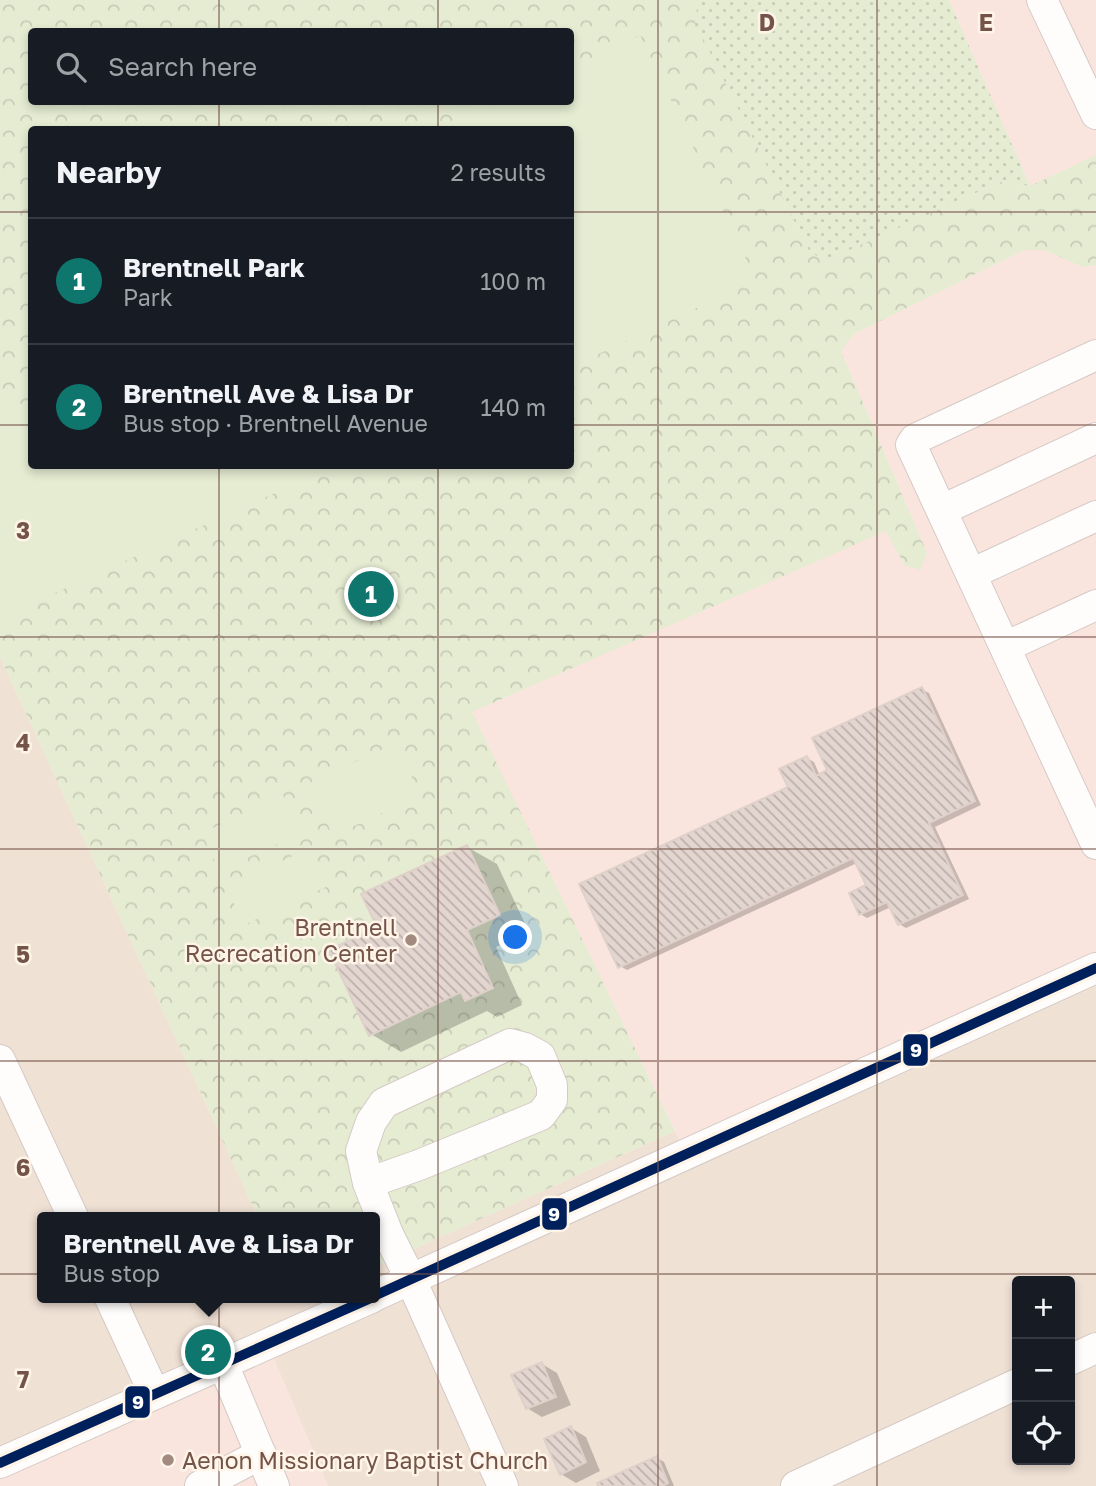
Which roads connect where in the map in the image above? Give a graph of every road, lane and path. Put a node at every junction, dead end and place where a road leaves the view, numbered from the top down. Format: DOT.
graph roads {
  1 [pos="1042,0"];
  2 [pos="1096,114"];
  3 [pos="1096,355"];
  4 [pos="1096,438"];
  5 [pos="942,510"];
  6 [pos="1096,516"];
  7 [pos="971,574"];
  8 [pos="1096,605"];
  9 [pos="1005,647"];
  10 [pos="1096,844"];
  11 [pos="1096,968"];
  12 [pos="0,1060"];
  13 [pos="368,1183"];
  14 [pos="71,1212"];
  15 [pos="379,1212"];
  16 [pos="380,1214"];
  17 [pos="411,1280"];
  18 [pos="380,1294"];
  19 [pos="112,1303"];
  20 [pos="359,1303"];
  21 [pos="1096,1348"];
  22 [pos="1075,1358"];
  23 [pos="223,1364"];
  24 [pos="1012,1386"];
  25 [pos="154,1393"];
  26 [pos="261,1454"];
  27 [pos="0,1463"];
  28 [pos="200,1486"];
  29 [pos="274,1486"];
  30 [pos="503,1486"];
  31 [pos="796,1486"];
  1 -- 2 [label="street"];
  3 -- 5 [label="street"];
  4 -- 5 [label="street"];
  5 -- 7 [label="street"];
  6 -- 7 [label="street"];
  7 -- 9 [label="street"];
  8 -- 9 [label="street"];
  9 -- 10 [label="street"];
  11 -- 17 [label="street"];
  12 -- 14 [label="street"];
  13 -- 13 [label="street"];
  13 -- 15 [label="street"];
  16 -- 17 [label="street"];
  17 -- 18 [label="street"];
  17 -- 30 [label="street"];
  19 -- 25 [label="street"];
  20 -- 23 [label="street"];
  21 -- 22 [label="street"];
  23 -- 25 [label="street"];
  23 -- 26 [label="street"];
  24 -- 31 [label="street"];
  25 -- 27 [label="street"];
  26 -- 28 [label="street"];
  26 -- 29 [label="street"];
}
